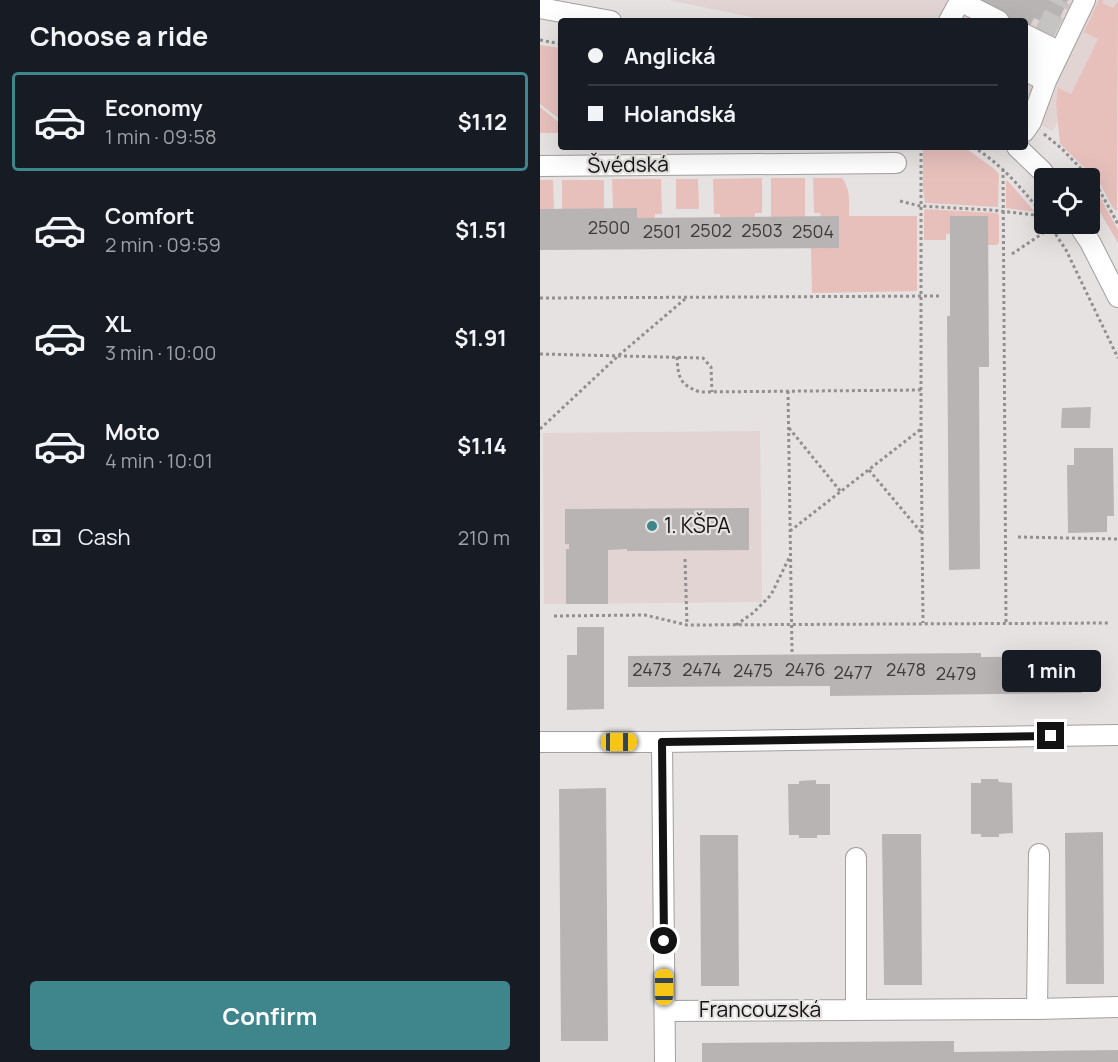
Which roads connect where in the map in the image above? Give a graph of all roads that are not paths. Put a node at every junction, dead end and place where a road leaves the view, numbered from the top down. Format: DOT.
graph roads {
  1 [pos="1085,0"];
  2 [pos="540,8"];
  3 [pos="957,12"];
  4 [pos="595,18"];
  5 [pos="985,18"];
  6 [pos="1034,40"];
  7 [pos="1053,66"];
  8 [pos="1028,69"];
  9 [pos="1028,127"];
  10 [pos="1020,150"];
  11 [pos="896,163"];
  12 [pos="540,166"];
  13 [pos="1039,168"];
  14 [pos="1085,234"];
  15 [pos="1118,297"];
  16 [pos="1118,735"];
  17 [pos="540,742"];
  18 [pos="662,742"];
  19 [pos="1039,854"];
  20 [pos="856,858"];
  21 [pos="1118,1007"];
  22 [pos="1037,1009"];
  23 [pos="856,1010"];
  24 [pos="664,1011"];
  25 [pos="665,1062"];
  1 -- 7 [label="street"];
  2 -- 4 [label="street"];
  3 -- 5 [label="street"];
  6 -- 7 [label="street"];
  7 -- 8 [label="street"];
  7 -- 9 [label="street"];
  10 -- 13 [label="street"];
  11 -- 12 [label="street, Švédská"];
  14 -- 15 [label="street"];
  16 -- 18 [label="street"];
  17 -- 18 [label="street"];
  18 -- 24 [label="street"];
  19 -- 22 [label="street"];
  20 -- 23 [label="street"];
  21 -- 22 [label="street, Francouzská"];
  22 -- 23 [label="street, Francouzská"];
  23 -- 24 [label="street, Francouzská"];
  24 -- 25 [label="street"];
}
